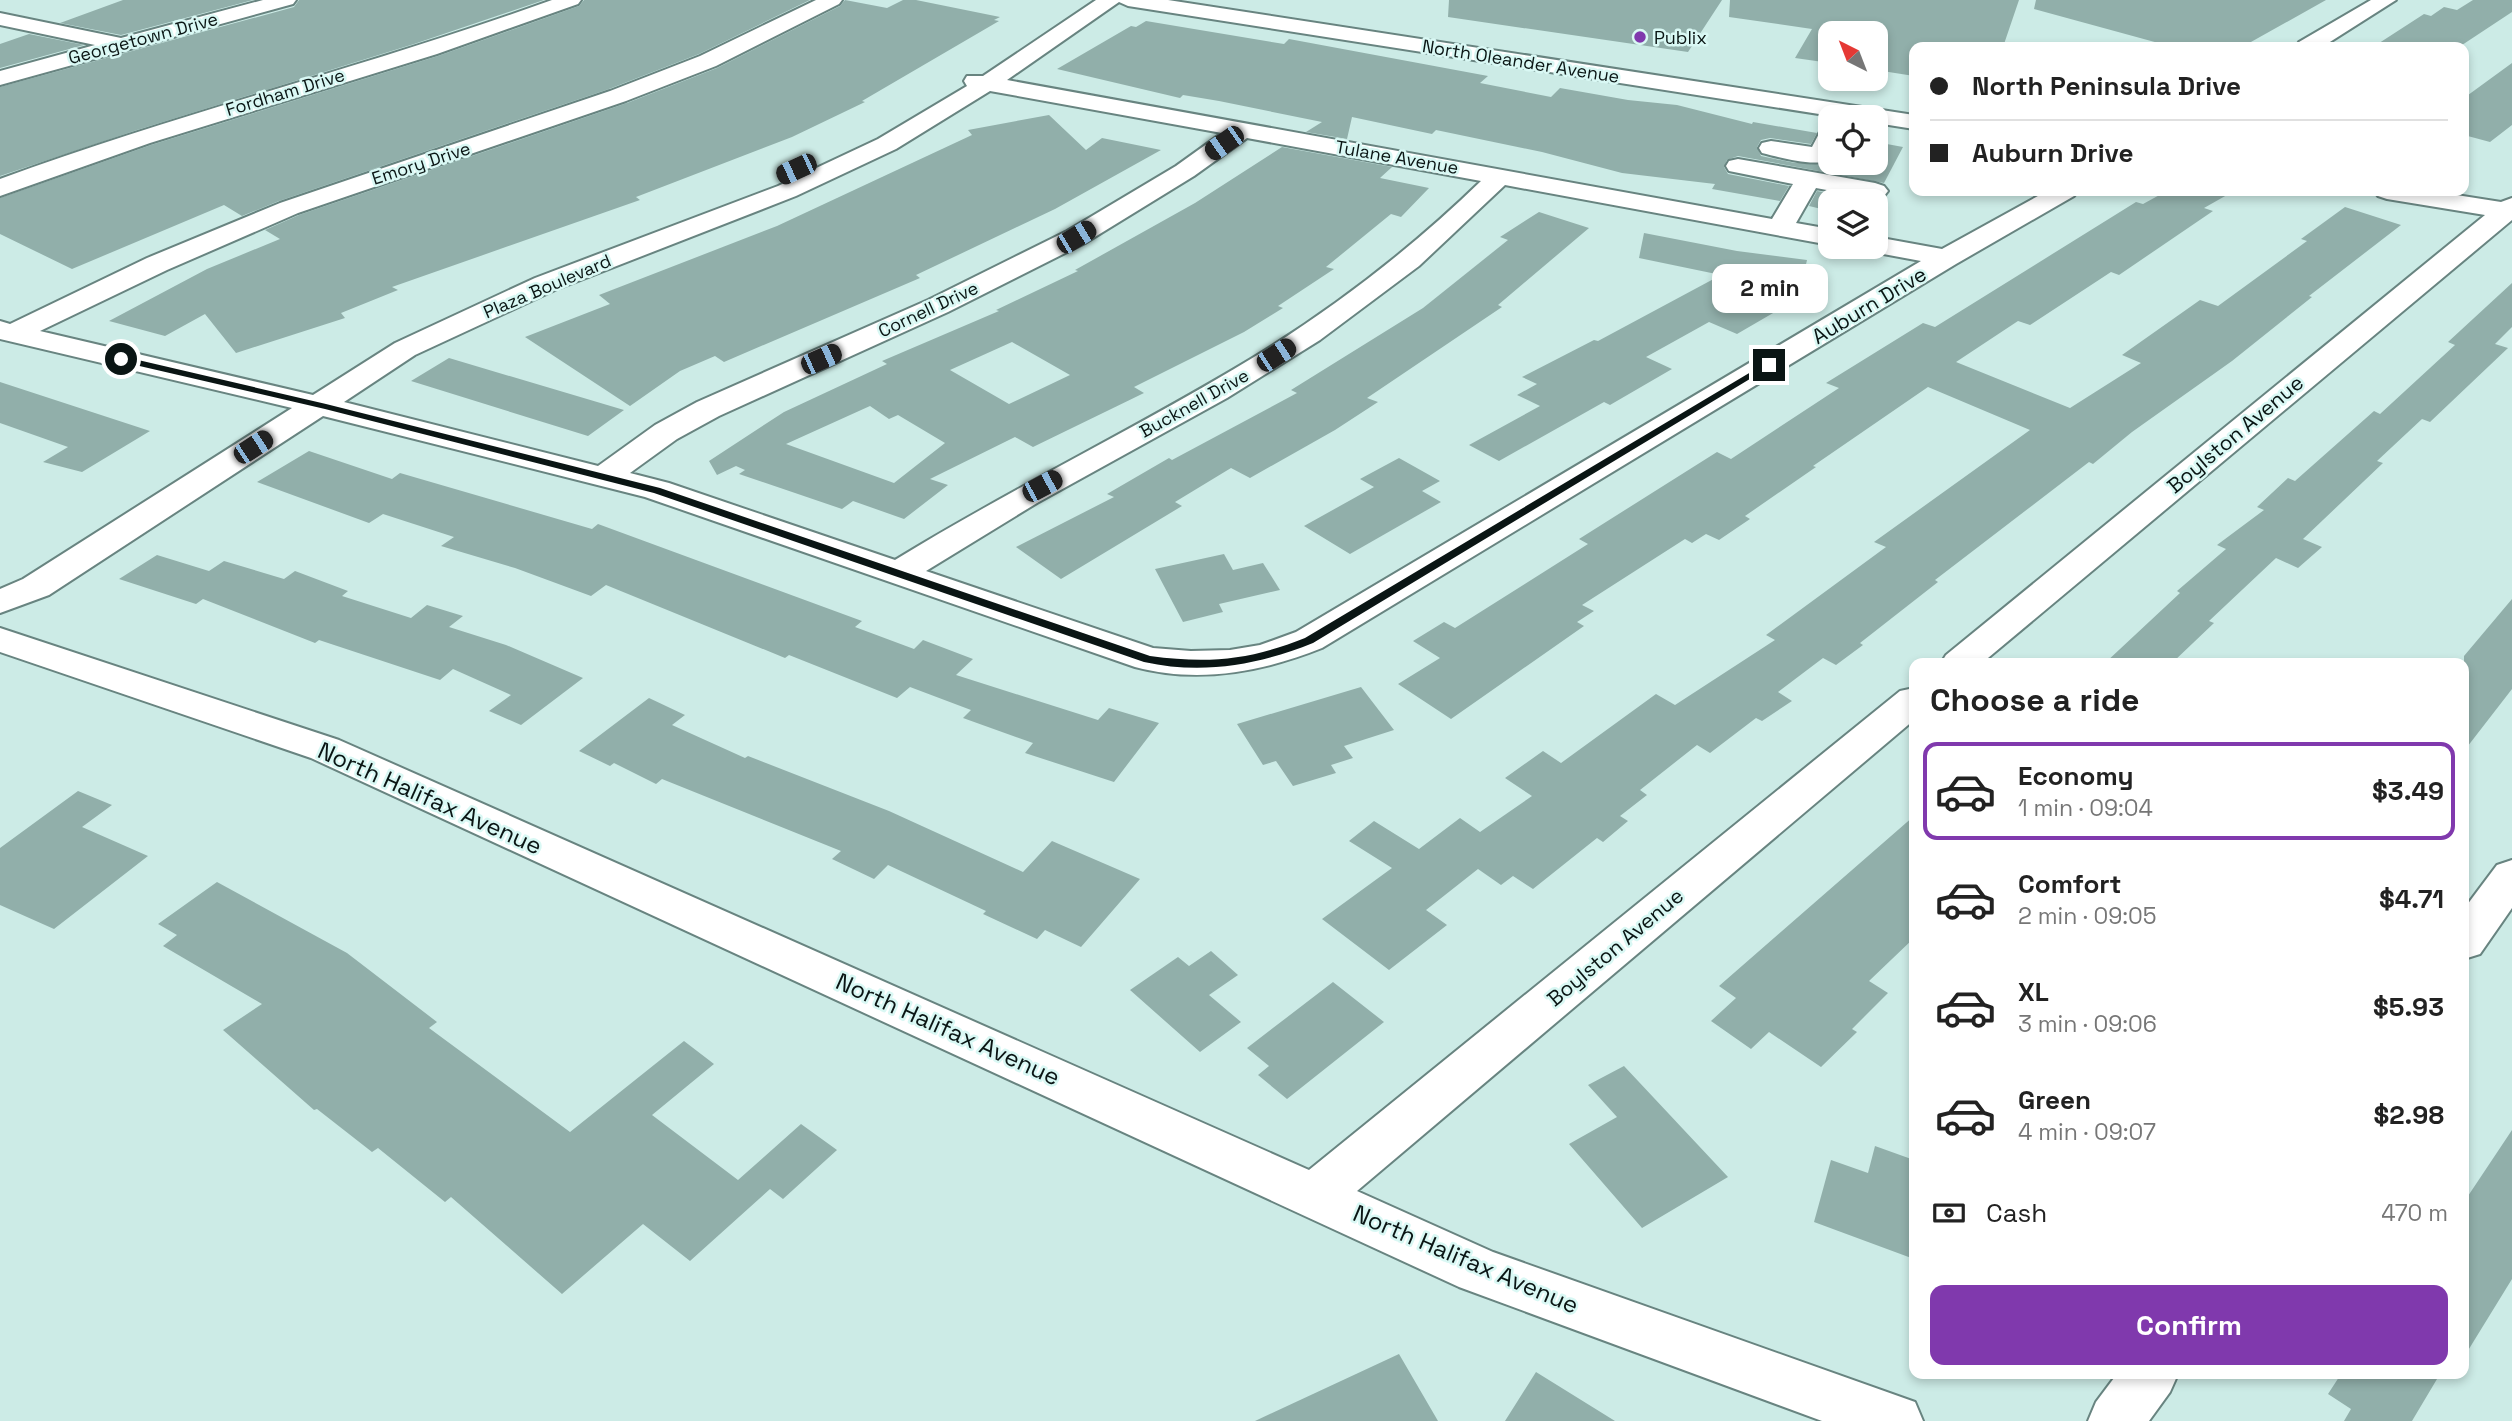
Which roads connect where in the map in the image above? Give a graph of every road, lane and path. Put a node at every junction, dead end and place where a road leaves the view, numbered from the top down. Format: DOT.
graph roads {
  1 [pos="286,0"];
  2 [pos="571,0"];
  3 [pos="832,0"];
  4 [pos="1081,0"];
  5 [pos="1110,0"];
  6 [pos="1128,0"];
  7 [pos="2386,0"];
  8 [pos="0,19"];
  9 [pos="2315,42"];
  10 [pos="120,44"];
  11 [pos="0,78"];
  12 [pos="975,81"];
  13 [pos="1818,111"];
  14 [pos="1888,119"];
  15 [pos="1909,121"];
  16 [pos="1244,129"];
  17 [pos="1744,155"];
  18 [pos="1818,160"];
  19 [pos="1818,166"];
  20 [pos="1848,175"];
  21 [pos="1500,176"];
  22 [pos="0,188"];
  23 [pos="1872,189"];
  24 [pos="2056,196"];
  25 [pos="2419,196"];
  26 [pos="2510,210"];
  27 [pos="1780,228"];
  28 [pos="1818,235"];
  29 [pos="1888,248"];
  30 [pos="1946,258"];
  31 [pos="6,332"];
  32 [pos="283,397"];
  33 [pos="319,405"];
  34 [pos="189,457"];
  35 [pos="605,476"];
  36 [pos="25,562"];
  37 [pos="898,573"];
  38 [pos="0,579"];
  39 [pos="0,602"];
  40 [pos="0,639"];
  41 [pos="1965,658"];
  42 [pos="1909,704"];
  43 [pos="2512,876"];
  44 [pos="2469,935"];
  45 [pos="1316,1195"];
  46 [pos="2146,1379"];
  47 [pos="1895,1421"];
  48 [pos="2116,1421"];
  1 -- 10 [label="street, Georgetown Drive"];
  2 -- 22 [label="street, Fordham Drive"];
  3 -- 31 [label="street, Emory Drive"];
  4 -- 12 [label="street, Plaza Boulevard"];
  5 -- 12 [label="street, Plaza Boulevard"];
  6 -- 13 [label="street, North Oleander Avenue"];
  7 -- 9 [label="street"];
  8 -- 10 [label="street"];
  10 -- 11 [label="street, Georgetown Drive"];
  12 -- 16 [label="street, Tulane Avenue"];
  12 -- 32 [label="street, Plaza Boulevard"];
  12 -- 33 [label="street, Plaza Boulevard"];
  14 -- 15 [label="street, North Oleander Avenue"];
  16 -- 21 [label="street, Tulane Avenue"];
  16 -- 35 [label="street, Cornell Drive"];
  17 -- 18 [label="street"];
  19 -- 27 [label="street"];
  20 -- 23 [label="street"];
  21 -- 27 [label="street, Tulane Avenue"];
  21 -- 37 [label="street, Bucknell Drive"];
  24 -- 30 [label="street, Auburn Drive"];
  25 -- 26 [label="street"];
  26 -- 41 [label="street, Boylston Avenue"];
  27 -- 28 [label="street, Tulane Avenue"];
  29 -- 30 [label="street"];
  30 -- 37 [label="street, Auburn Drive"];
  31 -- 32 [label="street, Auburn Drive"];
  32 -- 33 [label="street, Auburn Drive"];
  32 -- 34 [label="street, Plaza Boulevard"];
  33 -- 35 [label="street, Auburn Drive"];
  33 -- 39 [label="street, Plaza Boulevard"];
  35 -- 37 [label="street, Auburn Drive"];
  36 -- 38 [label="street"];
  40 -- 45 [label="street, North Halifax Avenue"];
  42 -- 45 [label="street, Boylston Avenue"];
  43 -- 44 [label="street"];
  45 -- 47 [label="street, North Halifax Avenue"];
  46 -- 48 [label="street"];
}
